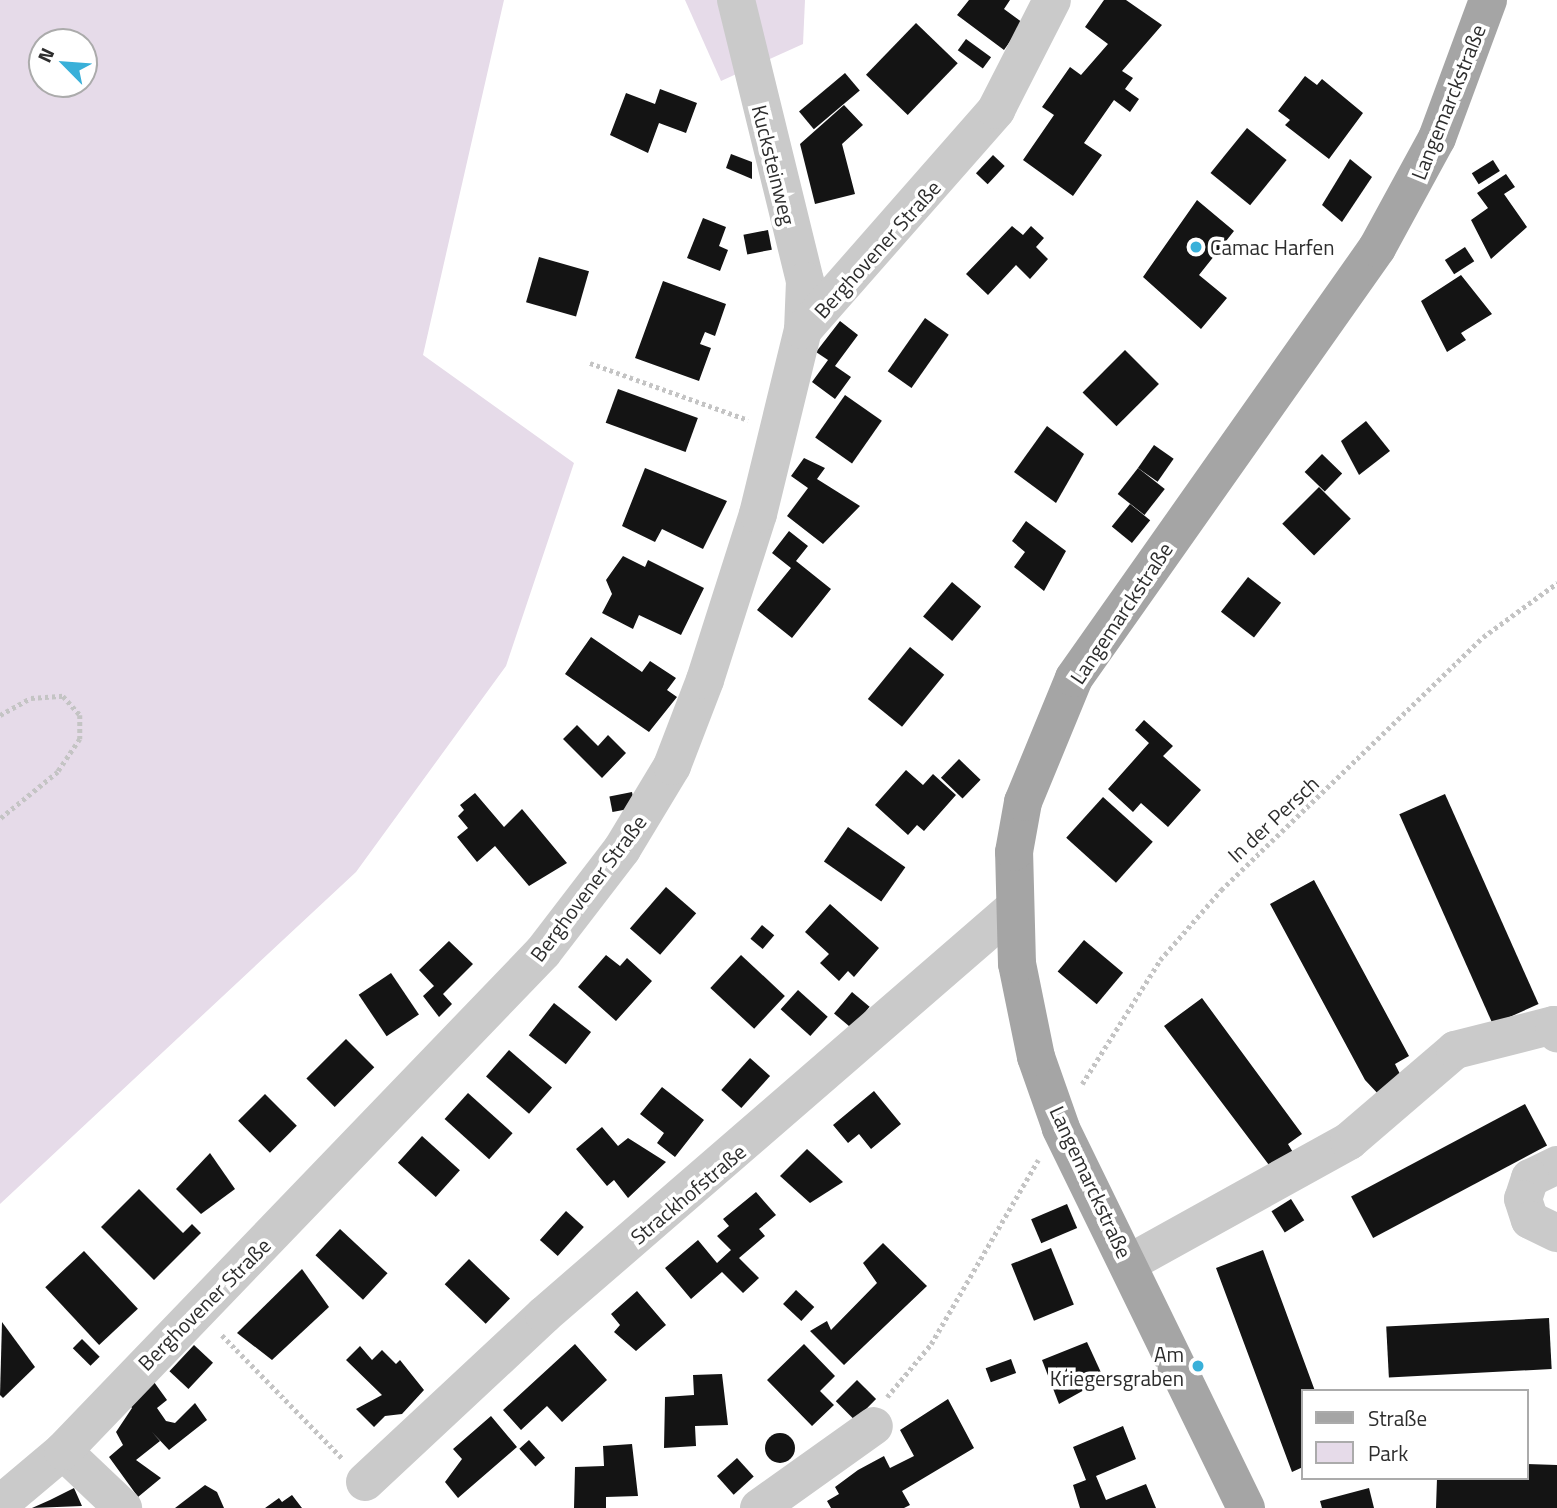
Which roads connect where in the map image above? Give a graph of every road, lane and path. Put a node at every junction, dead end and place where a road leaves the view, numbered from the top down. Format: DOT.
graph roads {
  1 [pos="736,0"];
  2 [pos="1052,0"];
  3 [pos="1488,0"];
  4 [pos="803,330"];
  5 [pos="590,363"];
  6 [pos="779,432"];
  7 [pos="1557,583"];
  8 [pos="0,715"];
  9 [pos="0,819"];
  10 [pos="1013,909"];
  11 [pos="1557,1033"];
  12 [pos="1060,1124"];
  13 [pos="1557,1165"];
  14 [pos="1557,1233"];
  15 [pos="1129,1264"];
  16 [pos="197,1310"];
  17 [pos="874,1426"];
  18 [pos="63,1451"];
  19 [pos="365,1482"];
  20 [pos="0,1504"];
  21 [pos="123,1508"];
  22 [pos="759,1508"];
  23 [pos="1246,1508"];
  1 -- 4 [label="street, Kucksteinweg"];
  2 -- 4 [label="street, Berghovener Straße"];
  3 -- 10 [label="main road, Langemarckstraße"];
  4 -- 6 [label="street, Berghovener Straße"];
  5 -- 6 [label="path"];
  6 -- 16 [label="street, Berghovener Straße"];
  7 -- 12 [label="path, In der Persch"];
  8 -- 9 [label="path"];
  10 -- 12 [label="main road, Langemarckstraße"];
  10 -- 19 [label="street, Strackhofstraße"];
  11 -- 15 [label="street"];
  12 -- 15 [label="main road, Langemarckstraße"];
  12 -- 17 [label="path, In der Persch"];
  13 -- 14 [label="street"];
  15 -- 23 [label="main road, Langemarckstraße"];
  16 -- 18 [label="street, Berghovener Straße"];
  16 -- 19 [label="path"];
  17 -- 22 [label="street"];
  18 -- 20 [label="street, Berghovener Straße"];
  18 -- 21 [label="street"];
}
